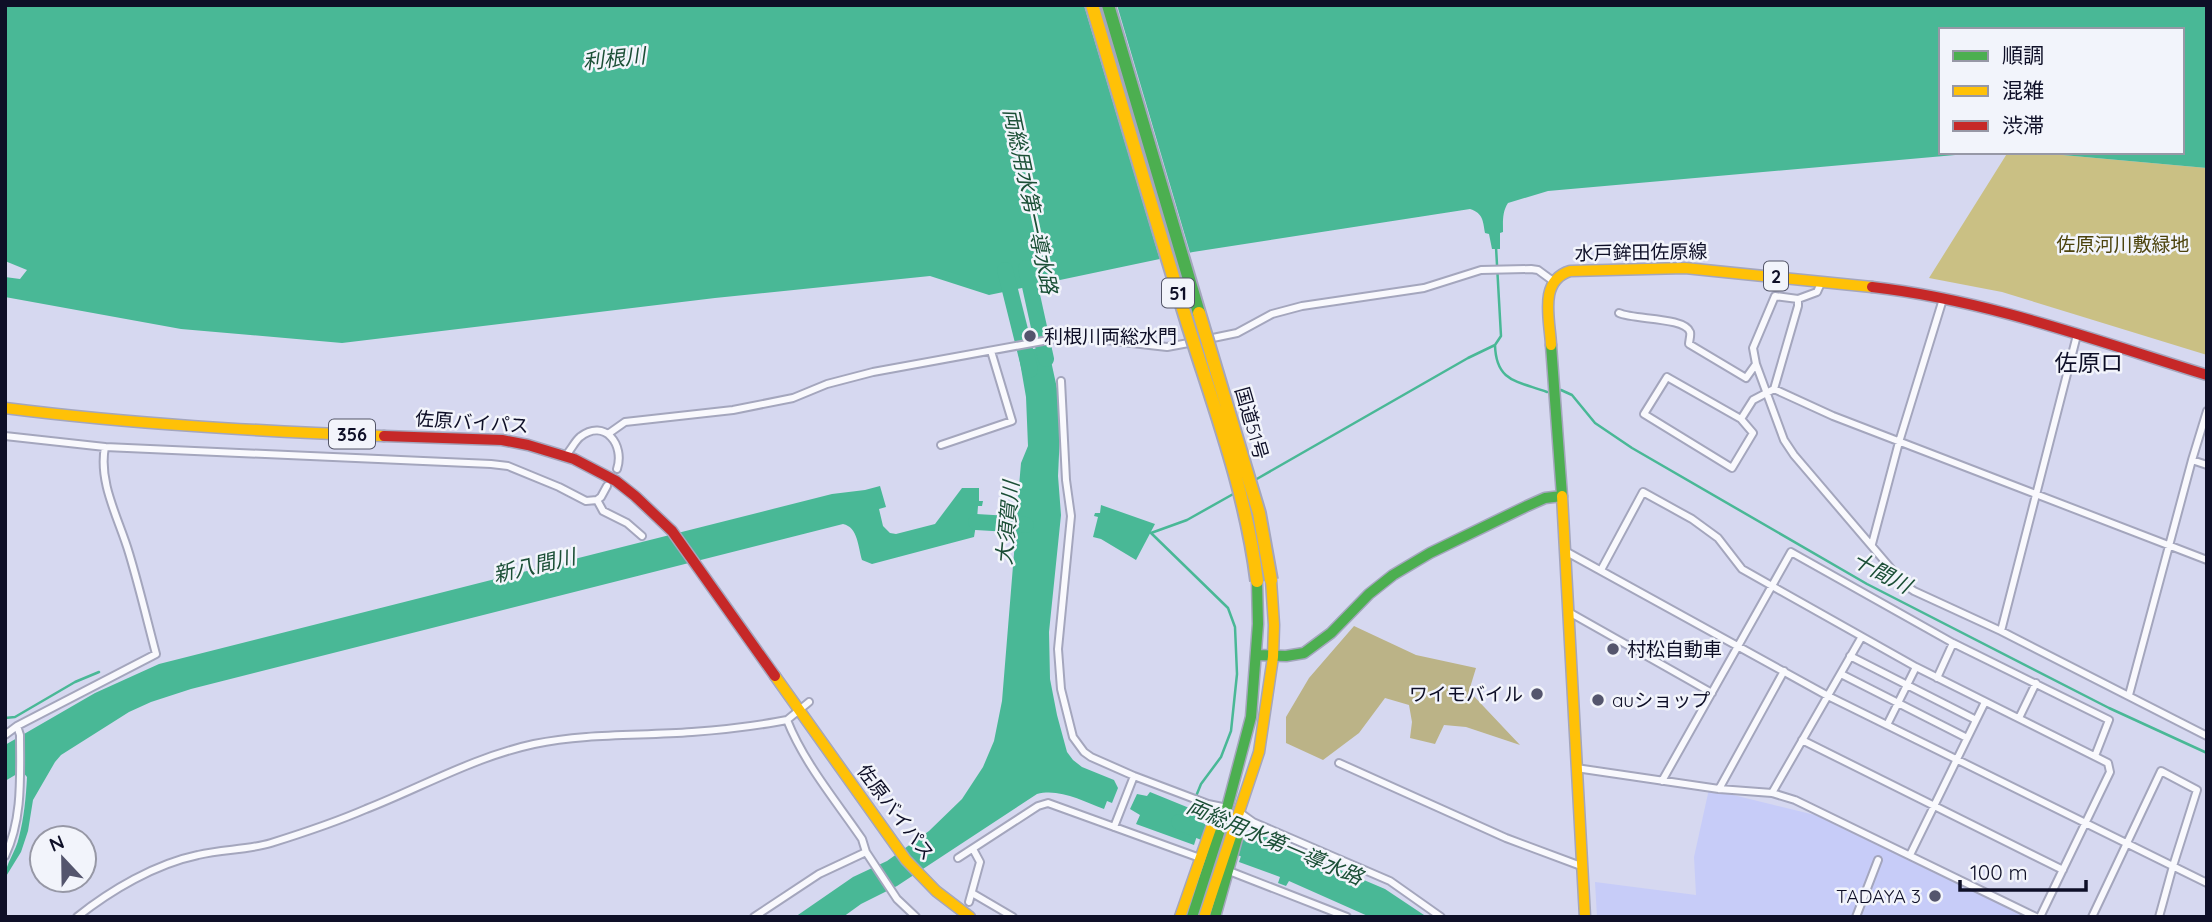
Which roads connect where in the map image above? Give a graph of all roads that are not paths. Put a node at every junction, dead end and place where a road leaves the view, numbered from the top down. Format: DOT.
graph roads {
  1 [pos="1092,5"];
  2 [pos="1108,5"];
  3 [pos="1553,281"];
  4 [pos="1822,281"];
  5 [pos="1798,299"];
  6 [pos="1944,299"];
  7 [pos="1619,313"];
  8 [pos="2077,335"];
  9 [pos="991,351"];
  10 [pos="1756,364"];
  11 [pos="2207,375"];
  12 [pos="1061,382"];
  13 [pos="1774,389"];
  14 [pos="1766,392"];
  15 [pos="5,408"];
  16 [pos="2207,411"];
  17 [pos="1741,419"];
  18 [pos="608,434"];
  19 [pos="7,437"];
  20 [pos="1899,442"];
  21 [pos="941,445"];
  22 [pos="105,447"];
  23 [pos="566,455"];
  24 [pos="2192,460"];
  25 [pos="2207,465"];
  26 [pos="617,469"];
  27 [pos="607,486"];
  28 [pos="2036,495"];
  29 [pos="1562,496"];
  30 [pos="597,500"];
  31 [pos="642,536"];
  32 [pos="1872,544"];
  33 [pos="2169,545"];
  34 [pos="1565,551"];
  35 [pos="2207,560"];
  36 [pos="1601,570"];
  37 [pos="1772,586"];
  38 [pos="1567,611"];
  39 [pos="2001,631"];
  40 [pos="1861,638"];
  41 [pos="1953,643"];
  42 [pos="1739,645"];
  43 [pos="1256,655"];
  44 [pos="1850,656"];
  45 [pos="1273,657"];
  46 [pos="1916,667"];
  47 [pos="1784,671"];
  48 [pos="1841,674"];
  49 [pos="1937,678"];
  50 [pos="2036,683"];
  51 [pos="1907,685"];
  52 [pos="1712,693"];
  53 [pos="2129,695"];
  54 [pos="1828,696"];
  55 [pos="1985,702"];
  56 [pos="1898,703"];
  57 [pos="803,706"];
  58 [pos="2019,718"];
  59 [pos="787,720"];
  60 [pos="1976,720"];
  61 [pos="1887,725"];
  62 [pos="17,726"];
  63 [pos="5,727"];
  64 [pos="5,735"];
  65 [pos="2207,736"];
  66 [pos="1967,738"];
  67 [pos="1802,740"];
  68 [pos="2095,756"];
  69 [pos="1957,759"];
  70 [pos="1339,763"];
  71 [pos="1576,768"];
  72 [pos="1134,776"];
  73 [pos="1662,781"];
  74 [pos="1719,789"];
  75 [pos="1772,793"];
  76 [pos="1934,807"];
  77 [pos="1231,814"];
  78 [pos="2085,823"];
  79 [pos="1114,827"];
  80 [pos="2127,843"];
  81 [pos="973,849"];
  82 [pos="867,855"];
  83 [pos="1910,855"];
  84 [pos="5,856"];
  85 [pos="958,858"];
  86 [pos="1217,859"];
  87 [pos="1878,859"];
  88 [pos="1581,866"];
  89 [pos="2173,866"];
  90 [pos="2063,870"];
  91 [pos="2207,883"];
  92 [pos="972,893"];
  93 [pos="969,902"];
  94 [pos="77,917"];
  95 [pos="754,917"];
  96 [pos="916,917"];
  97 [pos="970,917"];
  98 [pos="1013,917"];
  99 [pos="1180,917"];
  100 [pos="1192,917"];
  101 [pos="1204,917"];
  102 [pos="1215,917"];
  103 [pos="1347,917"];
  104 [pos="1441,917"];
  105 [pos="1585,917"];
  106 [pos="1856,917"];
  107 [pos="2038,917"];
  108 [pos="2091,917"];
  109 [pos="2159,917"];
  1 -- 43 [label="main road, 国道51号 / 51, bridge"];
  2 -- 45 [label="main road, 国道51号 / 51, bridge"];
  3 -- 4 [label="main road, 水戸鉾田佐原線 / 2"];
  3 -- 9 [label="street"];
  3 -- 29 [label="main road, 水戸鉾田佐原線"];
  4 -- 5 [label="street"];
  4 -- 6 [label="main road, 水戸鉾田佐原線 / 2"];
  5 -- 10 [label="street"];
  5 -- 13 [label="street"];
  6 -- 8 [label="main road, 水戸鉾田佐原線 / 2"];
  6 -- 20 [label="street"];
  7 -- 10 [label="street"];
  8 -- 11 [label="main road, 水戸鉾田佐原線 / 2"];
  8 -- 28 [label="street"];
  9 -- 18 [label="street"];
  9 -- 21 [label="street"];
  10 -- 14 [label="street"];
  12 -- 72 [label="street"];
  13 -- 14 [label="street"];
  13 -- 20 [label="street"];
  14 -- 17 [label="street"];
  14 -- 32 [label="street"];
  15 -- 23 [label="main road, 佐原バイパス / 356"];
  16 -- 24 [label="street"];
  17 -- 17 [label="street"];
  18 -- 23 [label="street"];
  18 -- 26 [label="street"];
  19 -- 22 [label="street"];
  20 -- 28 [label="street"];
  20 -- 32 [label="street"];
  22 -- 30 [label="street"];
  22 -- 62 [label="street"];
  23 -- 57 [label="main road, 佐原バイパス / 356"];
  24 -- 25 [label="street"];
  24 -- 33 [label="street"];
  27 -- 30 [label="street"];
  28 -- 33 [label="street"];
  28 -- 39 [label="street"];
  29 -- 34 [label="main road, 水戸鉾田佐原線"];
  29 -- 45 [label="main road"];
  30 -- 31 [label="street"];
  32 -- 39 [label="street"];
  33 -- 35 [label="street"];
  33 -- 53 [label="street"];
  34 -- 36 [label="street"];
  34 -- 38 [label="main road, 水戸鉾田佐原線"];
  36 -- 37 [label="street"];
  36 -- 42 [label="street"];
  37 -- 40 [label="street"];
  37 -- 41 [label="street"];
  37 -- 42 [label="street"];
  38 -- 52 [label="street"];
  38 -- 71 [label="main road, 水戸鉾田佐原線"];
  39 -- 53 [label="street"];
  40 -- 44 [label="street"];
  40 -- 46 [label="street"];
  41 -- 49 [label="street"];
  41 -- 50 [label="street"];
  42 -- 47 [label="street"];
  42 -- 52 [label="street"];
  43 -- 45 [label="main road"];
  43 -- 77 [label="main road, 国道51号 / 51"];
  44 -- 48 [label="street"];
  44 -- 51 [label="street"];
  45 -- 77 [label="main road, 国道51号 / 51"];
  46 -- 49 [label="street"];
  46 -- 51 [label="street"];
  47 -- 54 [label="street"];
  47 -- 74 [label="street"];
  48 -- 54 [label="street"];
  48 -- 56 [label="street"];
  49 -- 55 [label="street"];
  50 -- 58 [label="street"];
  50 -- 68 [label="street"];
  51 -- 56 [label="street"];
  51 -- 60 [label="street"];
  52 -- 73 [label="street"];
  53 -- 65 [label="street"];
  54 -- 61 [label="street"];
  54 -- 67 [label="street"];
  55 -- 58 [label="street"];
  55 -- 60 [label="street"];
  56 -- 61 [label="street"];
  56 -- 66 [label="street"];
  57 -- 59 [label="street"];
  57 -- 97 [label="main road, 佐原バイパス / 356"];
  58 -- 68 [label="street"];
  59 -- 82 [label="street"];
  59 -- 94 [label="street"];
  60 -- 66 [label="street"];
  61 -- 69 [label="street"];
  62 -- 63 [label="street"];
  62 -- 64 [label="street"];
  62 -- 84 [label="street"];
  66 -- 69 [label="street"];
  67 -- 75 [label="street"];
  67 -- 76 [label="street"];
  68 -- 78 [label="street"];
  69 -- 76 [label="street"];
  69 -- 78 [label="street"];
  70 -- 88 [label="street"];
  71 -- 73 [label="street"];
  71 -- 88 [label="main road, 水戸鉾田佐原線"];
  72 -- 77 [label="street"];
  72 -- 79 [label="street"];
  73 -- 74 [label="street"];
  74 -- 75 [label="street"];
  75 -- 83 [label="street"];
  76 -- 83 [label="street"];
  76 -- 90 [label="street"];
  77 -- 86 [label="main road"];
  77 -- 86 [label="main road"];
  77 -- 104 [label="street"];
  78 -- 80 [label="street"];
  78 -- 90 [label="street"];
  79 -- 81 [label="street"];
  79 -- 86 [label="street"];
  80 -- 89 [label="street"];
  80 -- 89 [label="street"];
  80 -- 108 [label="street"];
  81 -- 85 [label="street"];
  81 -- 92 [label="street"];
  82 -- 95 [label="street"];
  82 -- 96 [label="street"];
  83 -- 107 [label="street"];
  86 -- 99 [label="main road"];
  86 -- 100 [label="main road"];
  86 -- 101 [label="main road"];
  86 -- 102 [label="main road"];
  86 -- 103 [label="street"];
  87 -- 106 [label="street"];
  88 -- 105 [label="main road, 水戸鉾田佐原線"];
  89 -- 91 [label="street"];
  89 -- 109 [label="street"];
  90 -- 107 [label="street"];
  92 -- 93 [label="street"];
  92 -- 98 [label="street"];
}
